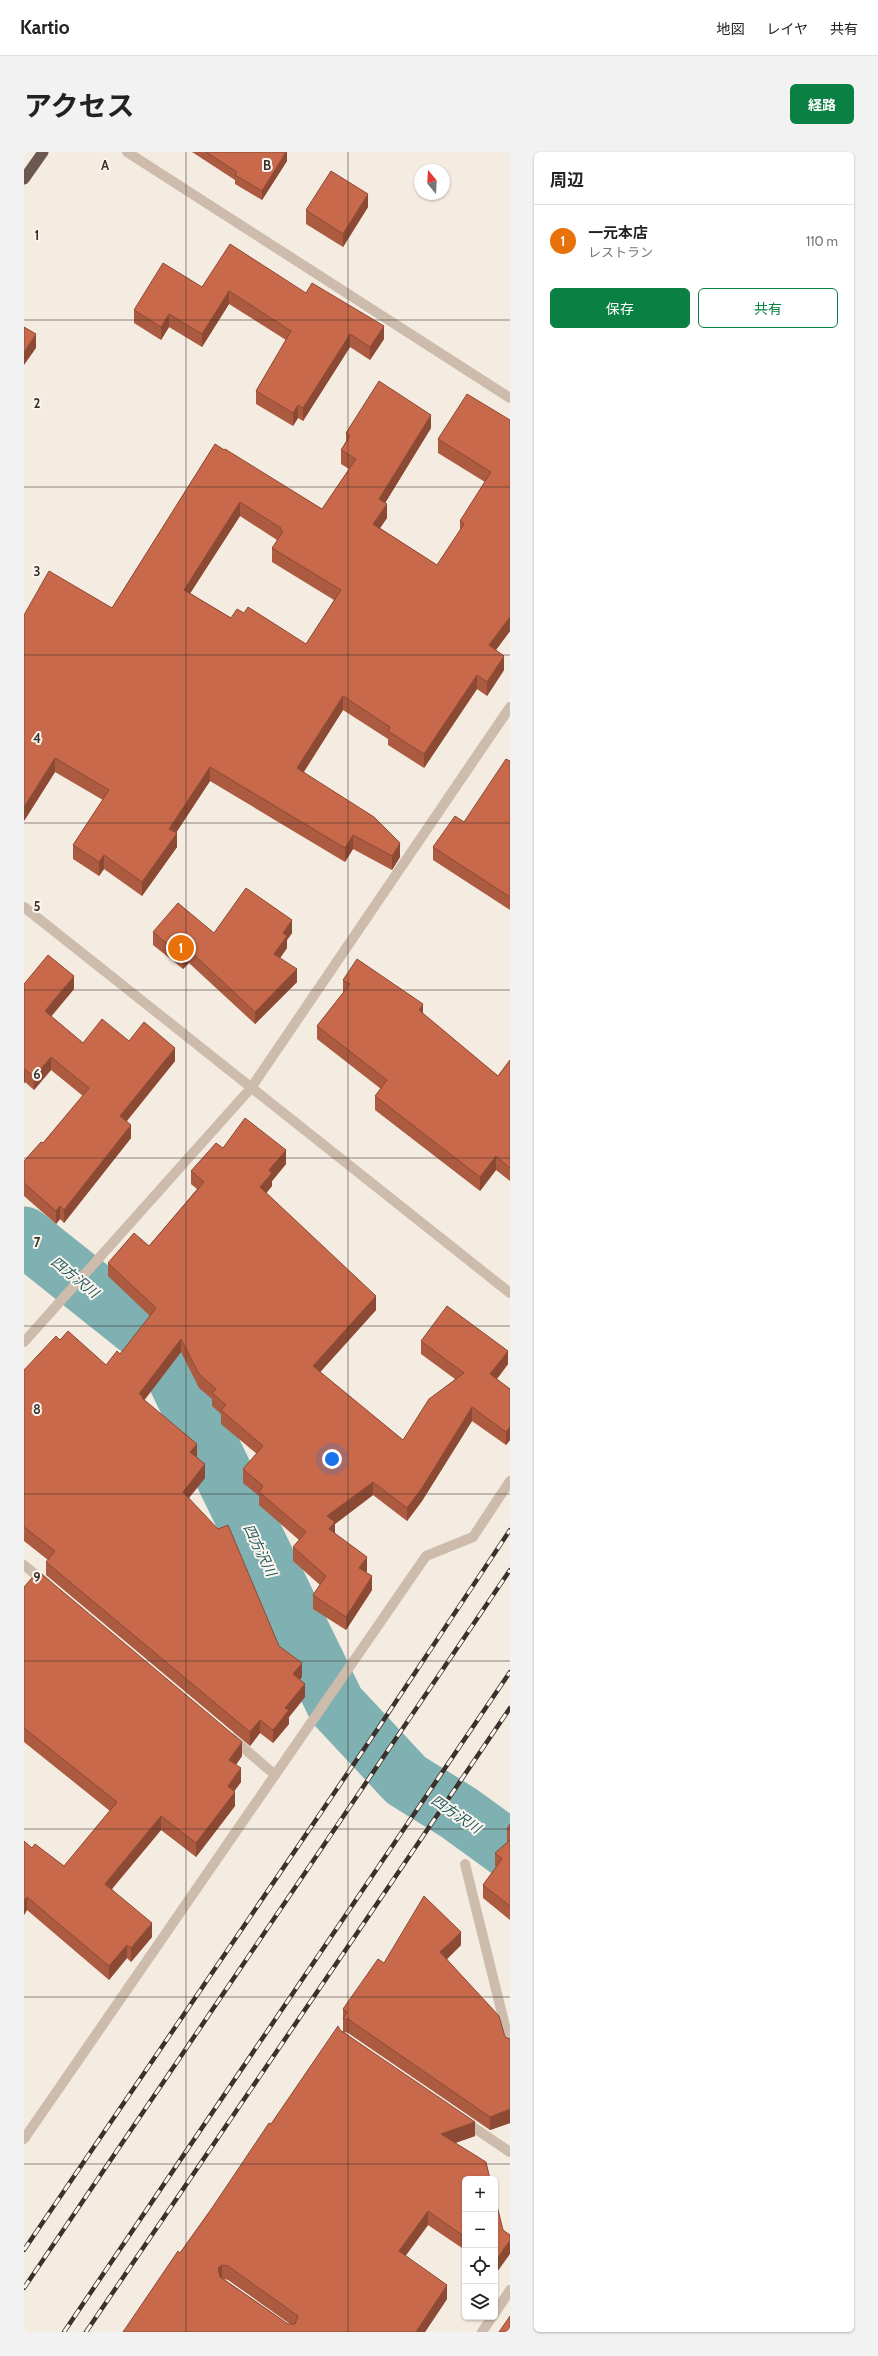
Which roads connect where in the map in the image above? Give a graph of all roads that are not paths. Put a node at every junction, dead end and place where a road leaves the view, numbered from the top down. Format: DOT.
graph roads {
  1 [pos="43,152"];
  2 [pos="127,152"];
  3 [pos="24,179"];
  4 [pos="510,398"];
  5 [pos="510,707"];
  6 [pos="24,907"];
  7 [pos="251,1088"];
  8 [pos="510,1293"];
  9 [pos="24,1342"];
  10 [pos="510,1481"];
  11 [pos="24,1566"];
  12 [pos="54,1591"];
  13 [pos="225,1733"];
  14 [pos="274,1774"];
  15 [pos="465,1864"];
  16 [pos="510,2046"];
  17 [pos="453,2113"];
  18 [pos="24,2139"];
  19 [pos="510,2152"];
  20 [pos="510,2290"];
  21 [pos="498,2308"];
  22 [pos="490,2320"];
  23 [pos="482,2332"];
  1 -- 3 [label="highway"];
  2 -- 4 [label="street"];
  5 -- 7 [label="street"];
  6 -- 7 [label="street"];
  7 -- 8 [label="street"];
  7 -- 9 [label="street"];
  10 -- 14 [label="street"];
  11 -- 12 [label="street"];
  13 -- 14 [label="street"];
  14 -- 18 [label="street"];
  15 -- 16 [label="street"];
  17 -- 19 [label="street"];
  20 -- 21 [label="street"];
  22 -- 23 [label="street"];
}
